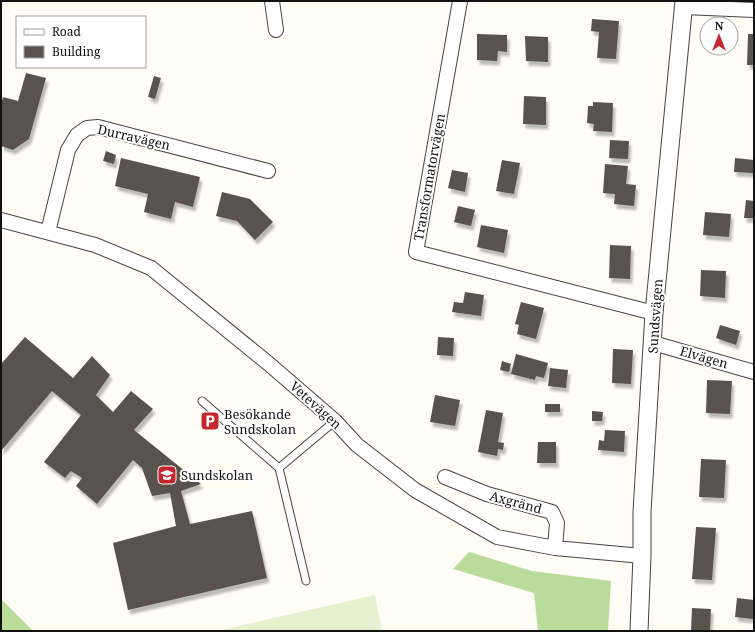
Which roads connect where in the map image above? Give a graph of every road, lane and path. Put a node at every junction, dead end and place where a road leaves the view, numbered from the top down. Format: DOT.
graph roads {
  1 [pos="272,1"];
  2 [pos="460,1"];
  3 [pos="683,4"];
  4 [pos="754,10"];
  5 [pos="276,30"];
  6 [pos="268,171"];
  7 [pos="1,220"];
  8 [pos="48,232"];
  9 [pos="654,313"];
  10 [pos="653,343"];
  11 [pos="754,372"];
  12 [pos="202,401"];
  13 [pos="335,421"];
  14 [pos="279,468"];
  15 [pos="445,477"];
  16 [pos="555,548"];
  17 [pos="642,556"];
  18 [pos="306,581"];
  19 [pos="639,631"];
  1 -- 5 [label="street"];
  2 -- 9 [label="street, Transformatorvägen"];
  3 -- 4 [label="street"];
  3 -- 9 [label="street, Sundsvägen"];
  6 -- 8 [label="street, Durravägen"];
  7 -- 8 [label="street, Vetevägen"];
  8 -- 13 [label="street, Vetevägen"];
  9 -- 10 [label="street, Sundsvägen"];
  10 -- 11 [label="street, Elvägen"];
  10 -- 17 [label="street, Sundsvägen"];
  12 -- 14 [label="lane"];
  13 -- 14 [label="lane"];
  13 -- 16 [label="street, Vetevägen"];
  14 -- 18 [label="lane"];
  15 -- 16 [label="street, Axgränd"];
  16 -- 17 [label="street, Vetevägen"];
  17 -- 19 [label="street, Sundsvägen"];
}
